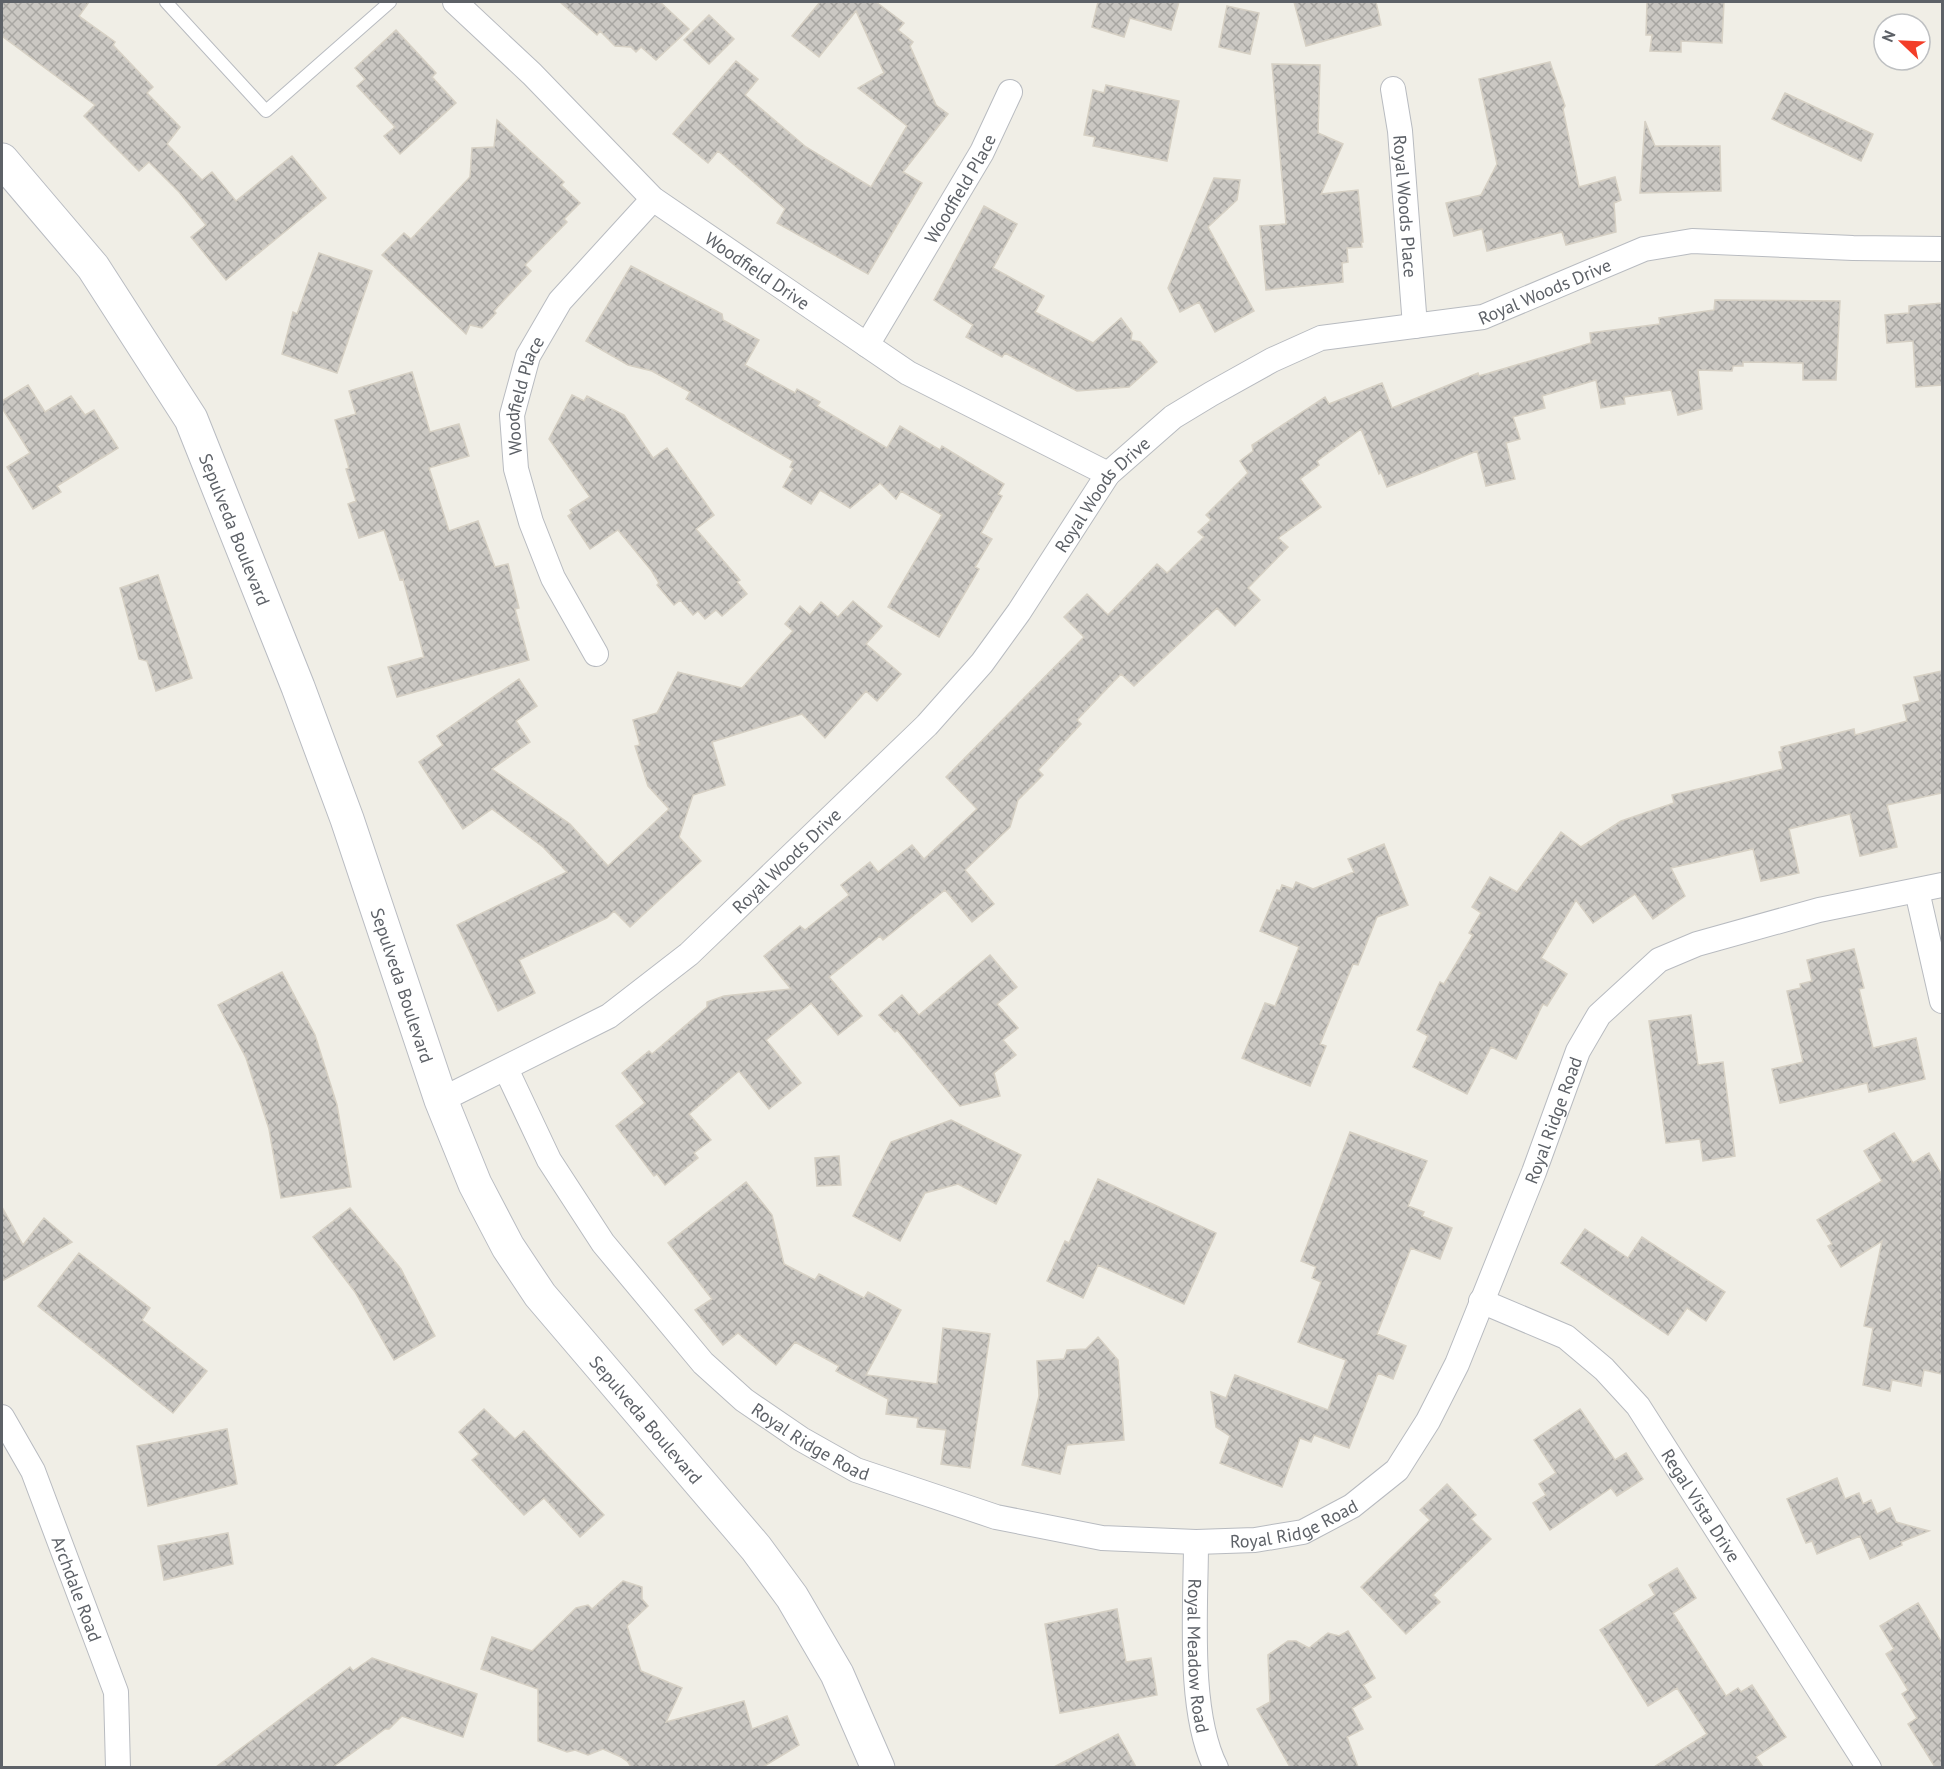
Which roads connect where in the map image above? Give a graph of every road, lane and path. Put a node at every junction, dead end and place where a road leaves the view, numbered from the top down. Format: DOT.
graph roads {
  1 [pos="166,2"];
  2 [pos="390,2"];
  3 [pos="455,2"];
  4 [pos="1393,89"];
  5 [pos="1010,92"];
  6 [pos="2,160"];
  7 [pos="653,199"];
  8 [pos="1942,249"];
  9 [pos="1415,326"];
  10 [pos="867,345"];
  11 [pos="1108,474"];
  12 [pos="596,654"];
  13 [pos="1942,885"];
  14 [pos="1917,891"];
  15 [pos="1942,1001"];
  16 [pos="506,1069"];
  17 [pos="441,1100"];
  18 [pos="1481,1301"];
  19 [pos="2,1418"];
  20 [pos="1196,1542"];
  21 [pos="118,1767"];
  22 [pos="878,1767"];
  23 [pos="1215,1767"];
  24 [pos="1869,1767"];
  1 -- 2 [label="lane"];
  3 -- 7 [label="street, Woodfield Drive"];
  4 -- 9 [label="street, Royal Woods Place"];
  5 -- 10 [label="street, Woodfield Place"];
  6 -- 17 [label="main road, Sepulveda Boulevard"];
  7 -- 10 [label="street, Woodfield Drive"];
  7 -- 12 [label="street, Woodfield Place"];
  8 -- 9 [label="street, Royal Woods Drive"];
  9 -- 11 [label="street, Royal Woods Drive"];
  10 -- 11 [label="street, Woodfield Drive"];
  11 -- 16 [label="street, Royal Woods Drive"];
  13 -- 14 [label="street, Royal Ridge Road"];
  14 -- 15 [label="street"];
  14 -- 18 [label="street, Royal Ridge Road"];
  16 -- 17 [label="street, Royal Woods Drive"];
  16 -- 20 [label="street, Royal Ridge Road"];
  17 -- 22 [label="main road, Sepulveda Boulevard"];
  18 -- 20 [label="street, Royal Ridge Road"];
  18 -- 24 [label="street, Regal Vista Drive"];
  19 -- 21 [label="street, Archdale Road"];
  20 -- 23 [label="street, Royal Meadow Road"];
}
